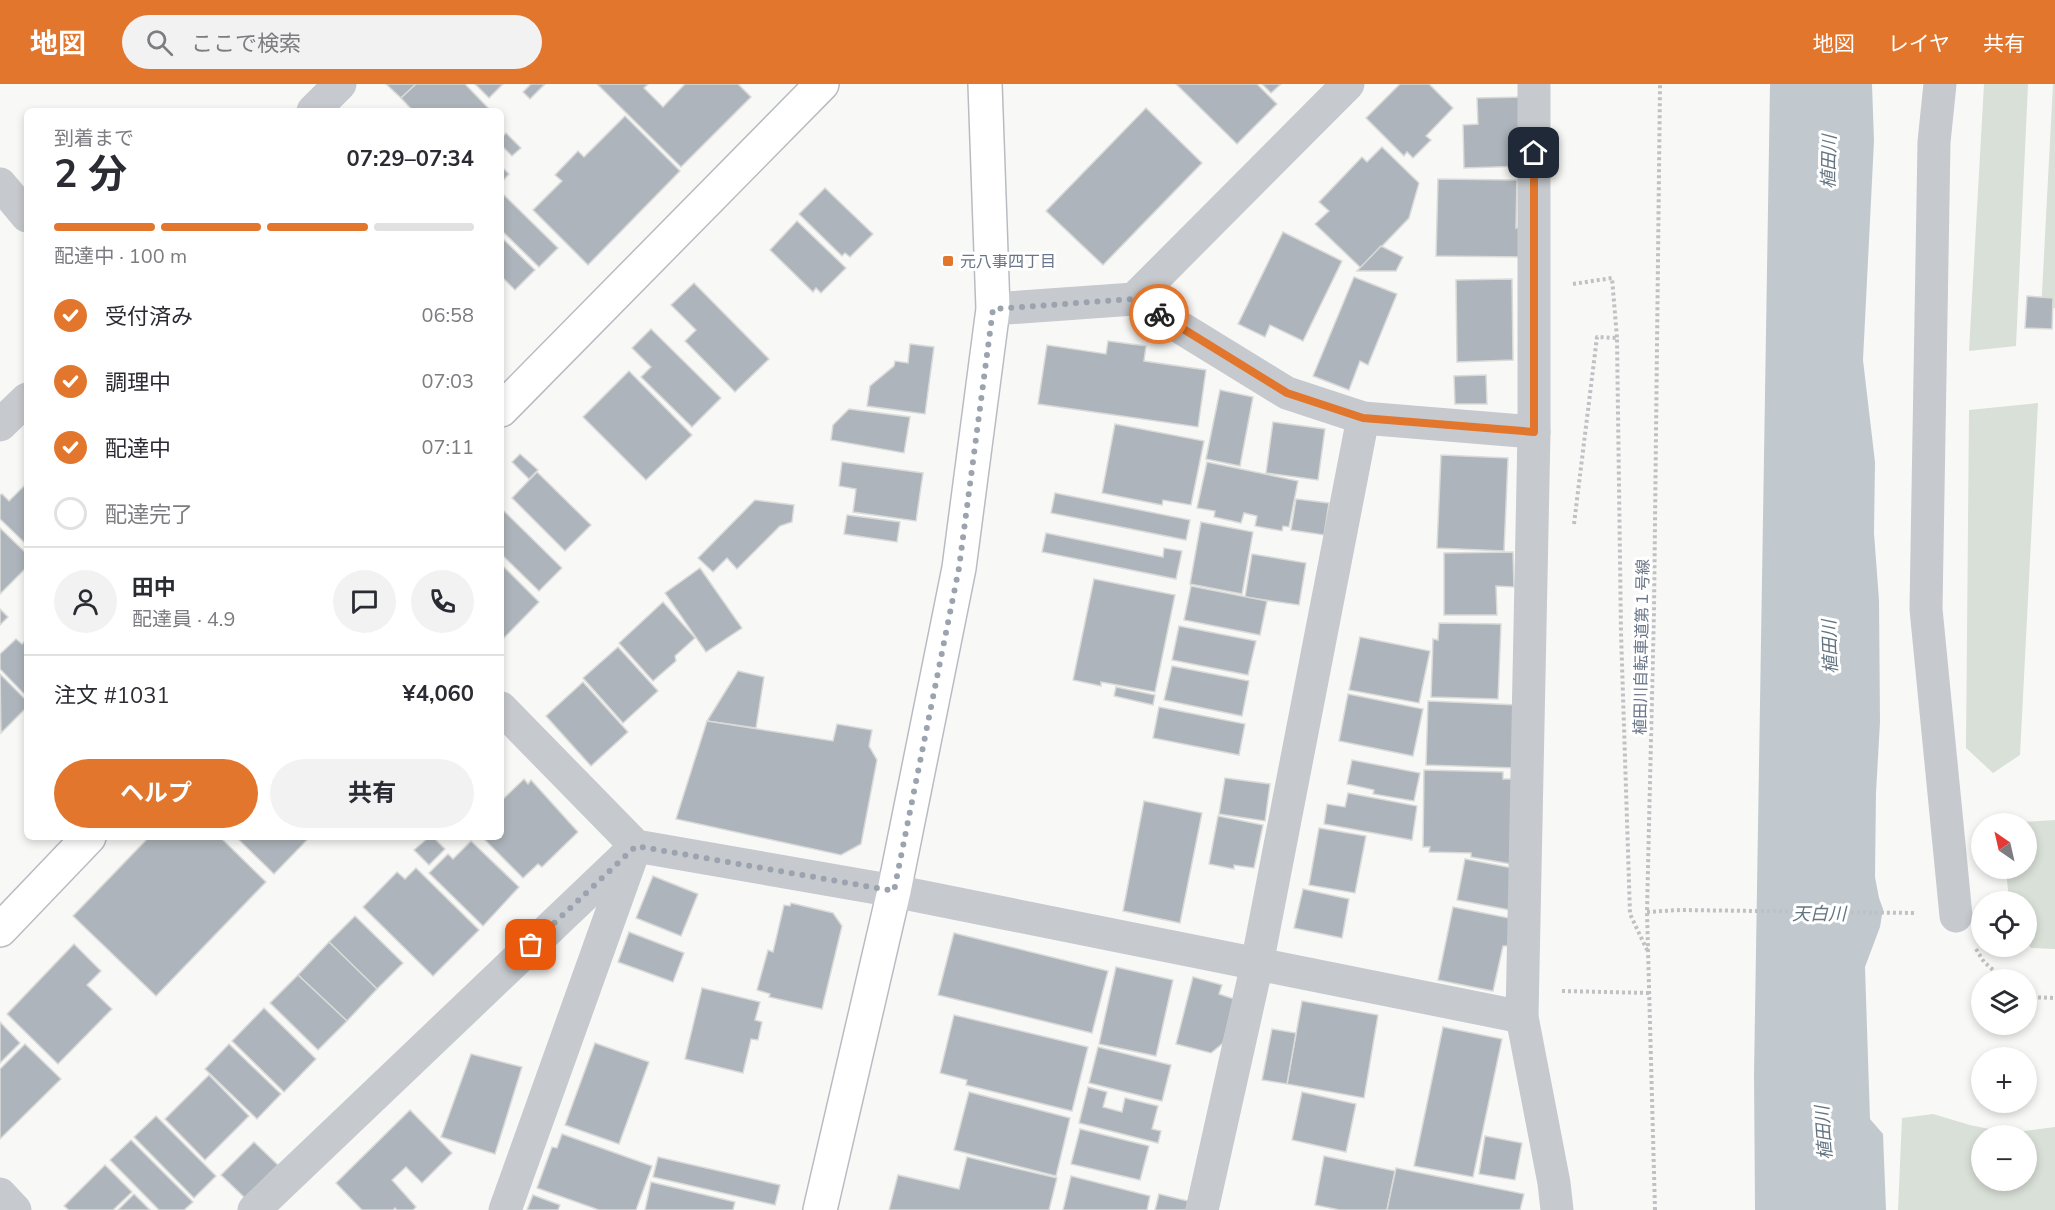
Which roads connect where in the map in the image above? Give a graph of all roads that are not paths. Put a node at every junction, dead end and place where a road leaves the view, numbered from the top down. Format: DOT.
graph roads {
  1 [pos="340,84"];
  2 [pos="822,84"];
  3 [pos="985,84"];
  4 [pos="1348,84"];
  5 [pos="1534,84"];
  6 [pos="1940,84"];
  7 [pos="316,108"];
  8 [pos="0,184"];
  9 [pos="24,212"];
  10 [pos="1134,299"];
  11 [pos="993,309"];
  12 [pos="24,402"];
  13 [pos="504,407"];
  14 [pos="1363,418"];
  15 [pos="0,425"];
  16 [pos="1534,432"];
  17 [pos="504,711"];
  18 [pos="85,840"];
  19 [pos="636,846"];
  20 [pos="894,891"];
  21 [pos="1956,916"];
  22 [pos="0,930"];
  23 [pos="1257,964"];
  24 [pos="1522,1003"];
  25 [pos="0,1194"];
  26 [pos="15,1210"];
  27 [pos="254,1210"];
  28 [pos="505,1210"];
  29 [pos="820,1210"];
  30 [pos="1202,1210"];
  31 [pos="1557,1210"];
  1 -- 7 [label="street"];
  2 -- 13 [label="street"];
  3 -- 11 [label="street"];
  4 -- 10 [label="street"];
  5 -- 16 [label="street"];
  6 -- 21 [label="street"];
  8 -- 9 [label="street"];
  10 -- 11 [label="street"];
  10 -- 14 [label="street"];
  11 -- 20 [label="street"];
  12 -- 15 [label="street"];
  14 -- 16 [label="street"];
  14 -- 23 [label="street"];
  16 -- 24 [label="street"];
  17 -- 19 [label="street"];
  18 -- 22 [label="street"];
  19 -- 20 [label="street"];
  19 -- 27 [label="street"];
  19 -- 28 [label="street"];
  20 -- 23 [label="street"];
  20 -- 29 [label="street"];
  23 -- 24 [label="street"];
  23 -- 30 [label="street"];
  24 -- 31 [label="street"];
  25 -- 26 [label="street"];
}
